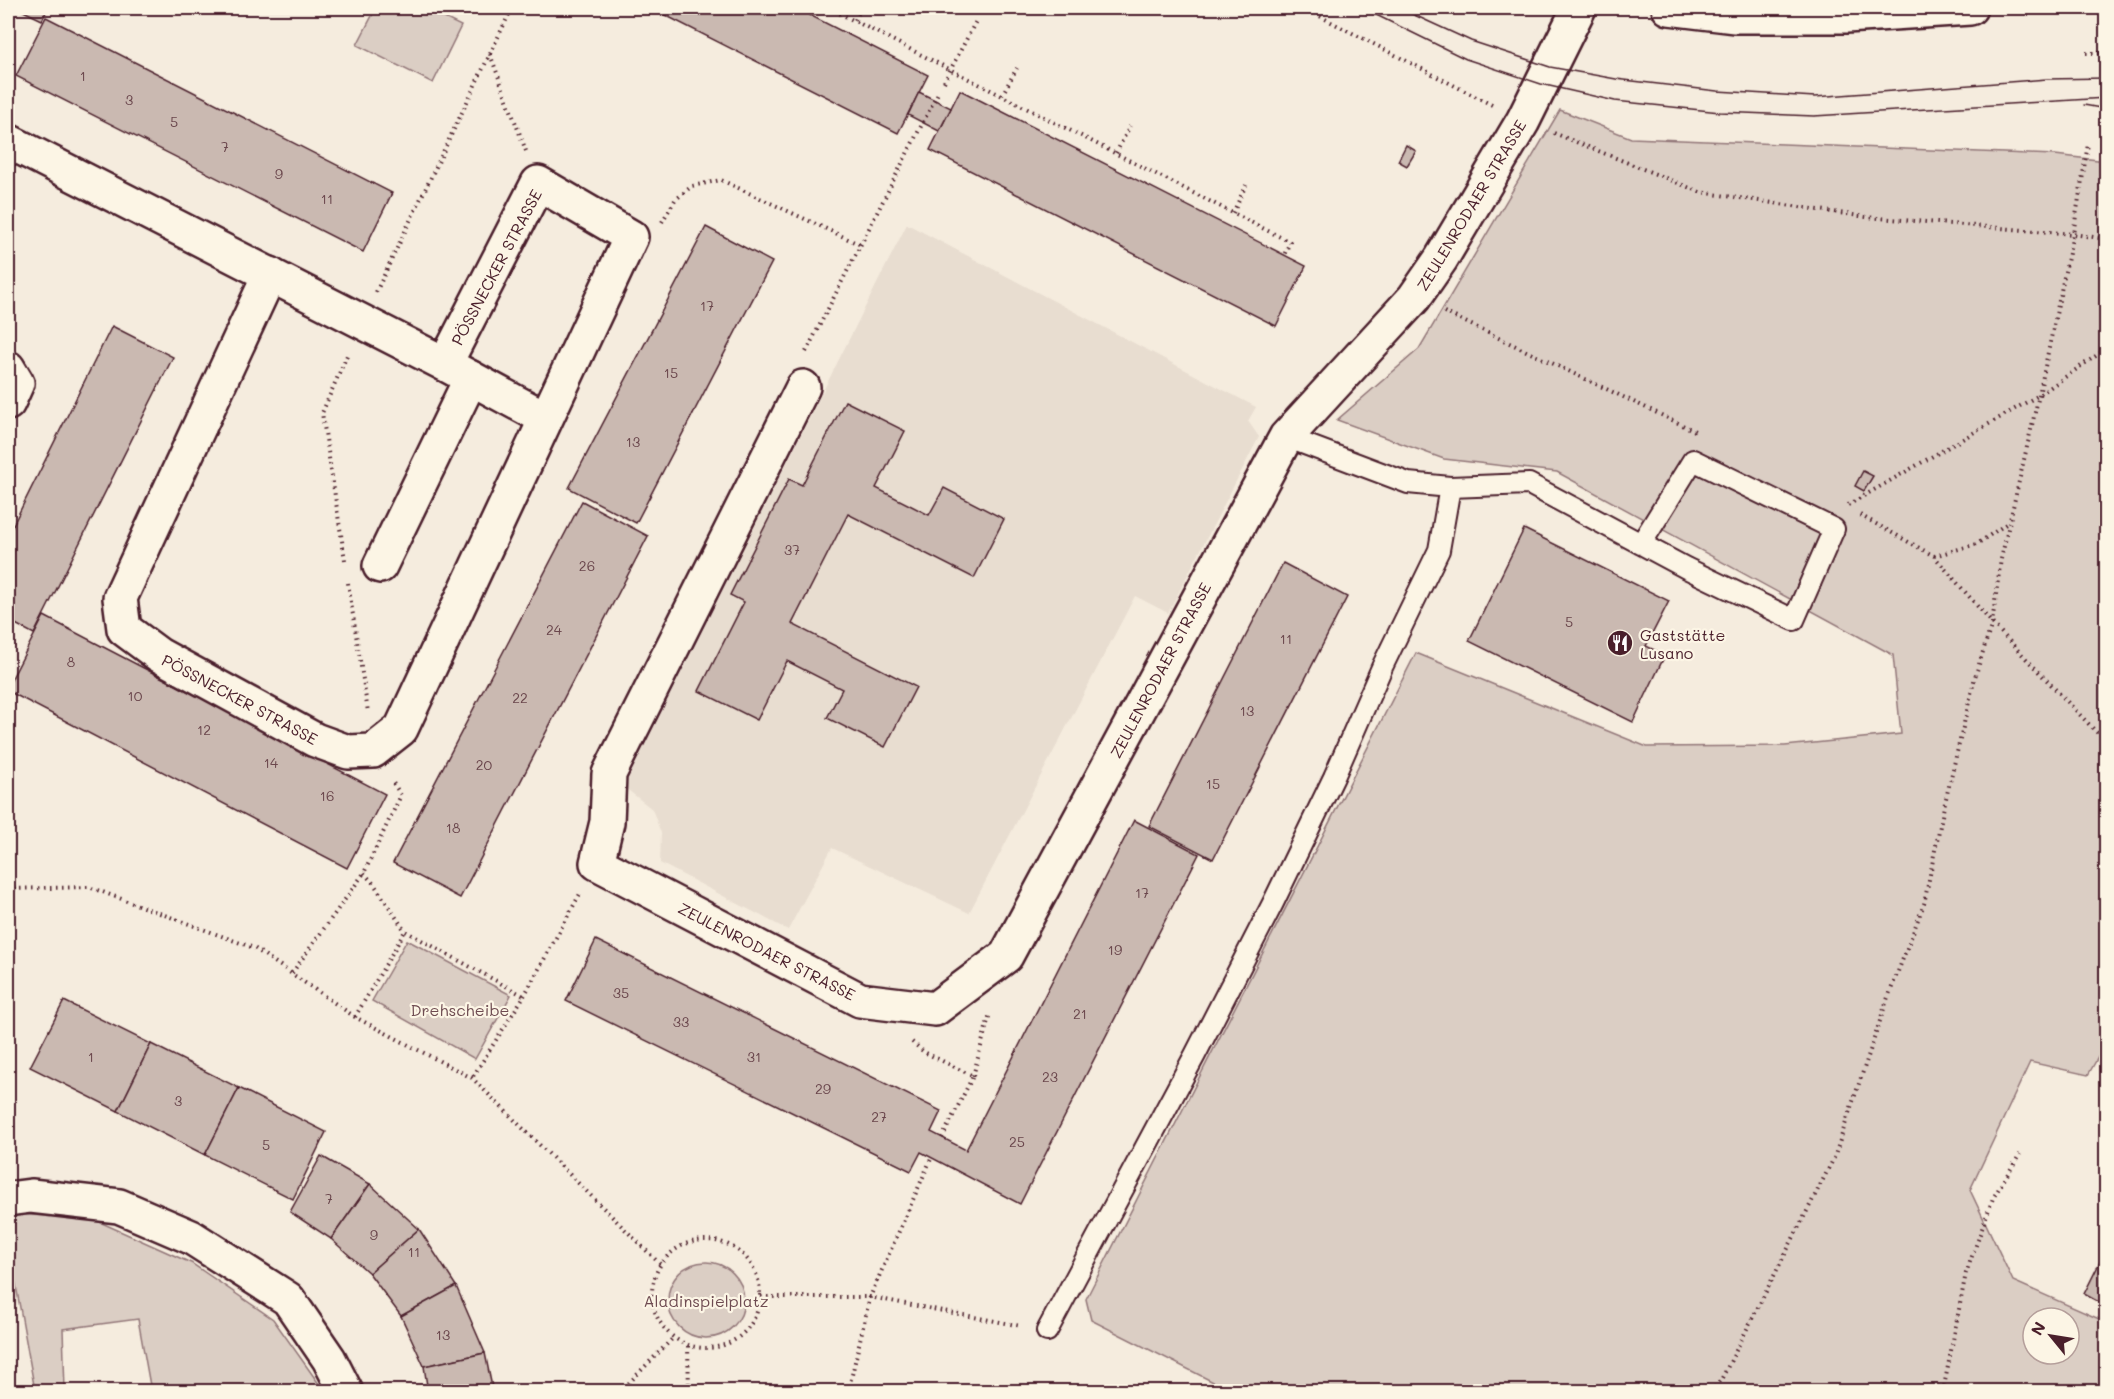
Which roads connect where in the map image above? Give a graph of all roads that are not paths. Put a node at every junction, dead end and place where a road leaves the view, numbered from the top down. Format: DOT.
graph roads {
  1 [pos="1579,8"];
  2 [pos="1669,8"];
  3 [pos="1970,8"];
  4 [pos="8,141"];
  5 [pos="270,274"];
  6 [pos="8,368"];
  7 [pos="458,371"];
  8 [pos="803,387"];
  9 [pos="8,403"];
  10 [pos="545,418"];
  11 [pos="1286,437"];
  12 [pos="1450,487"];
  13 [pos="1641,544"];
  14 [pos="380,566"];
  15 [pos="8,1199"];
  16 [pos="1047,1331"];
  17 [pos="346,1392"];
  1 -- 11 [label="street, ZEULENRODAER STRASSE"];
  2 -- 3 [label="street"];
  4 -- 5 [label="street, PÖSSNECKER STRASSE"];
  5 -- 7 [label="street, PÖSSNECKER STRASSE"];
  5 -- 10 [label="street, PÖSSNECKER STRASSE"];
  6 -- 9 [label="street"];
  7 -- 10 [label="street, PÖSSNECKER STRASSE"];
  7 -- 10 [label="street, PÖSSNECKER STRASSE"];
  7 -- 14 [label="street, PÖSSNECKER STRASSE"];
  8 -- 11 [label="street, ZEULENRODAER STRASSE"];
  11 -- 12 [label="lane"];
  12 -- 13 [label="lane"];
  12 -- 16 [label="lane"];
  13 -- 13 [label="lane"];
  15 -- 17 [label="street"];
}
